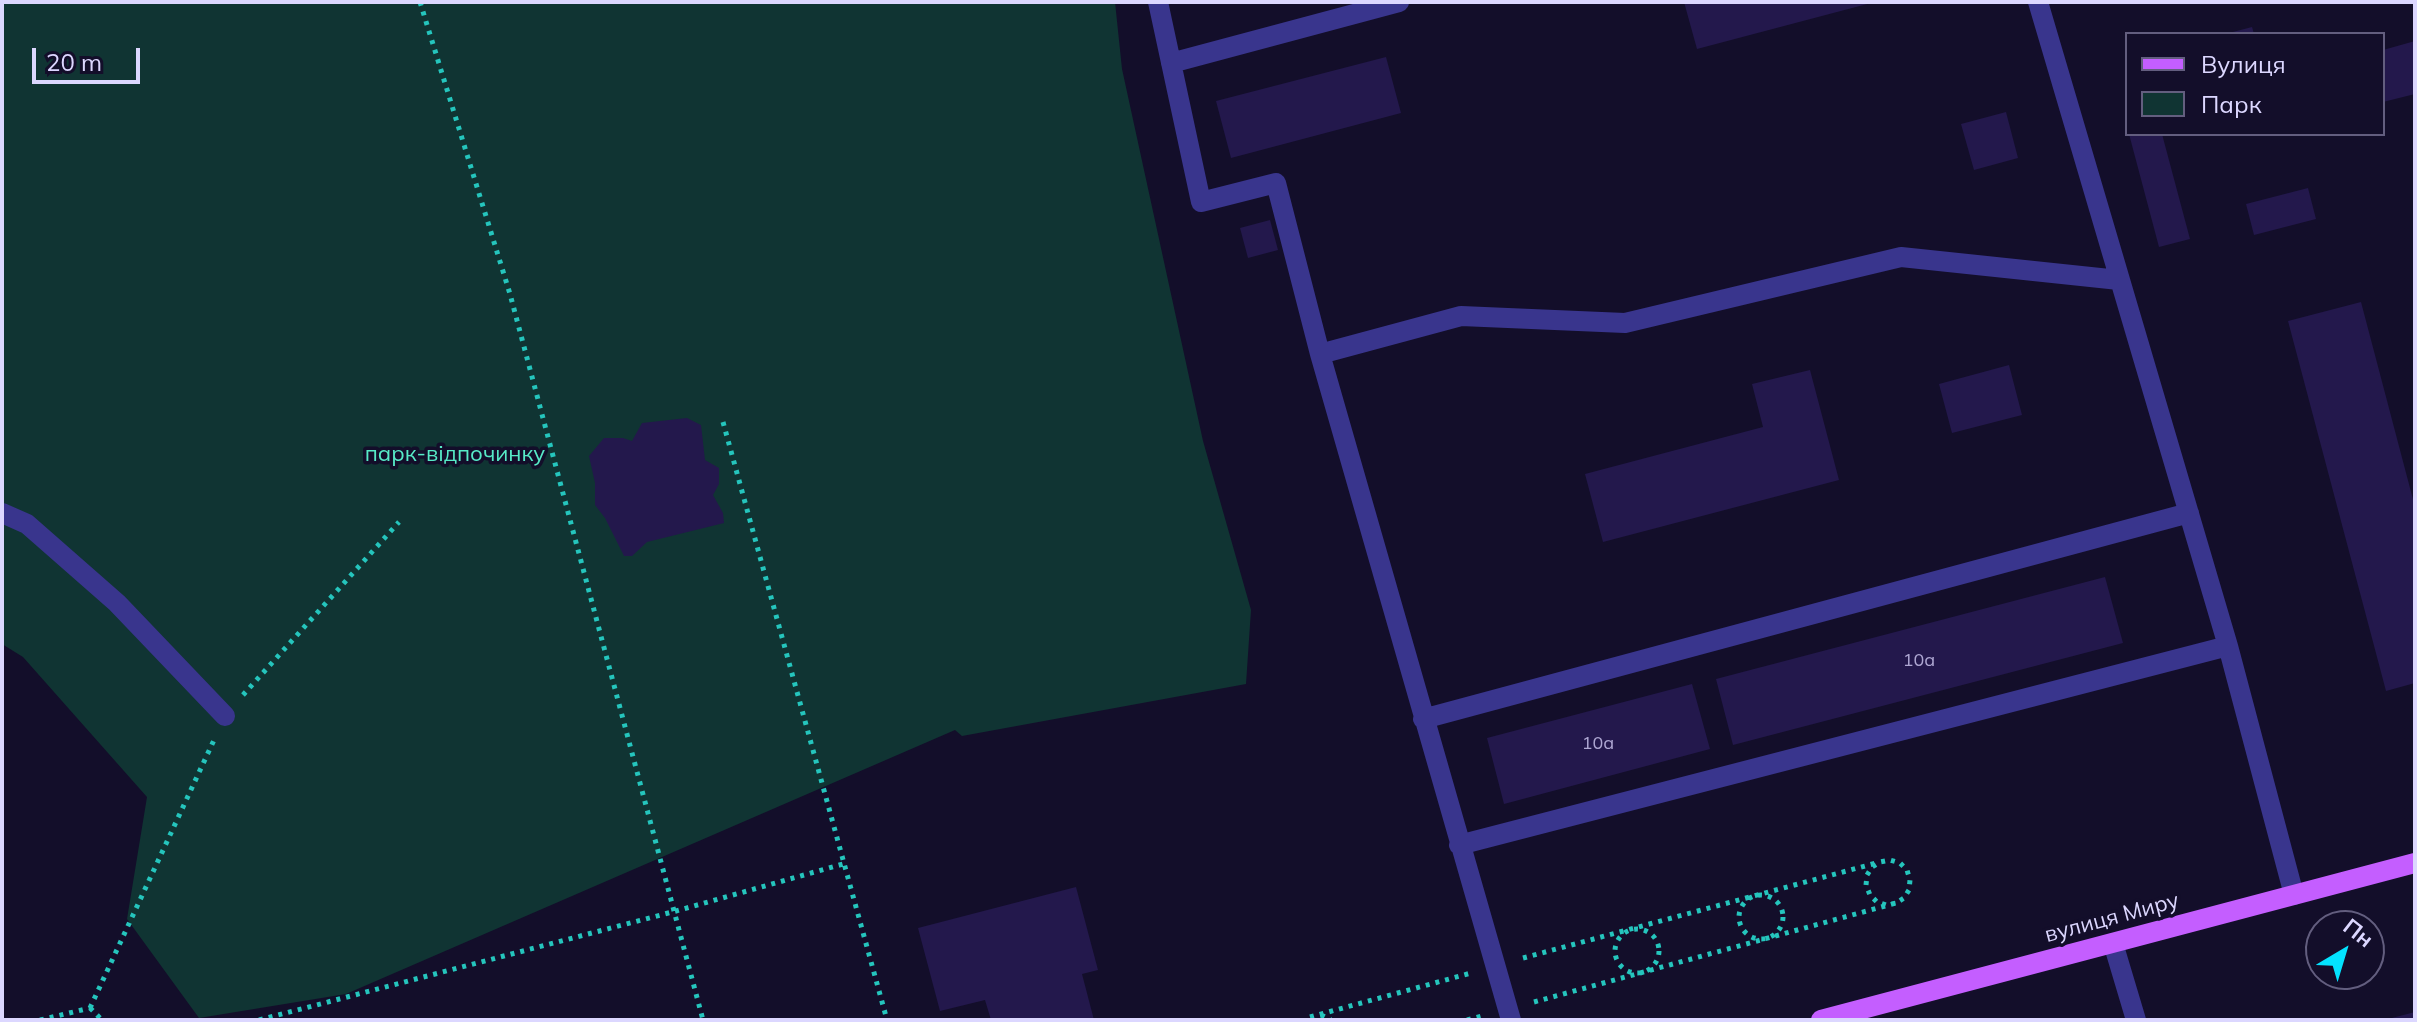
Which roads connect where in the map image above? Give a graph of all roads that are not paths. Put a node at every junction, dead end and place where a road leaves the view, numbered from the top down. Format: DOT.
graph roads {
  1 [pos="1158,2"];
  2 [pos="1399,2"];
  3 [pos="2038,2"];
  4 [pos="1171,63"];
  5 [pos="2119,280"];
  6 [pos="1320,354"];
  7 [pos="2,513"];
  8 [pos="2189,513"];
  9 [pos="2228,646"];
  10 [pos="225,716"];
  11 [pos="1423,719"];
  12 [pos="1459,845"];
  13 [pos="2415,863"];
  14 [pos="2294,895"];
  15 [pos="2113,943"];
  16 [pos="1510,1014"];
  17 [pos="1821,1020"];
  18 [pos="2136,1020"];
  1 -- 4 [label="lane"];
  2 -- 4 [label="lane"];
  3 -- 5 [label="lane"];
  4 -- 6 [label="lane"];
  5 -- 6 [label="lane"];
  5 -- 8 [label="lane"];
  6 -- 11 [label="lane"];
  7 -- 10 [label="lane"];
  8 -- 9 [label="lane"];
  8 -- 11 [label="lane"];
  9 -- 12 [label="lane"];
  9 -- 14 [label="lane"];
  11 -- 12 [label="lane"];
  12 -- 16 [label="lane"];
  13 -- 14 [label="main road, вулиця Миру"];
  14 -- 15 [label="main road, вулиця Миру"];
  15 -- 17 [label="main road, вулиця Миру"];
  15 -- 18 [label="lane"];
}
